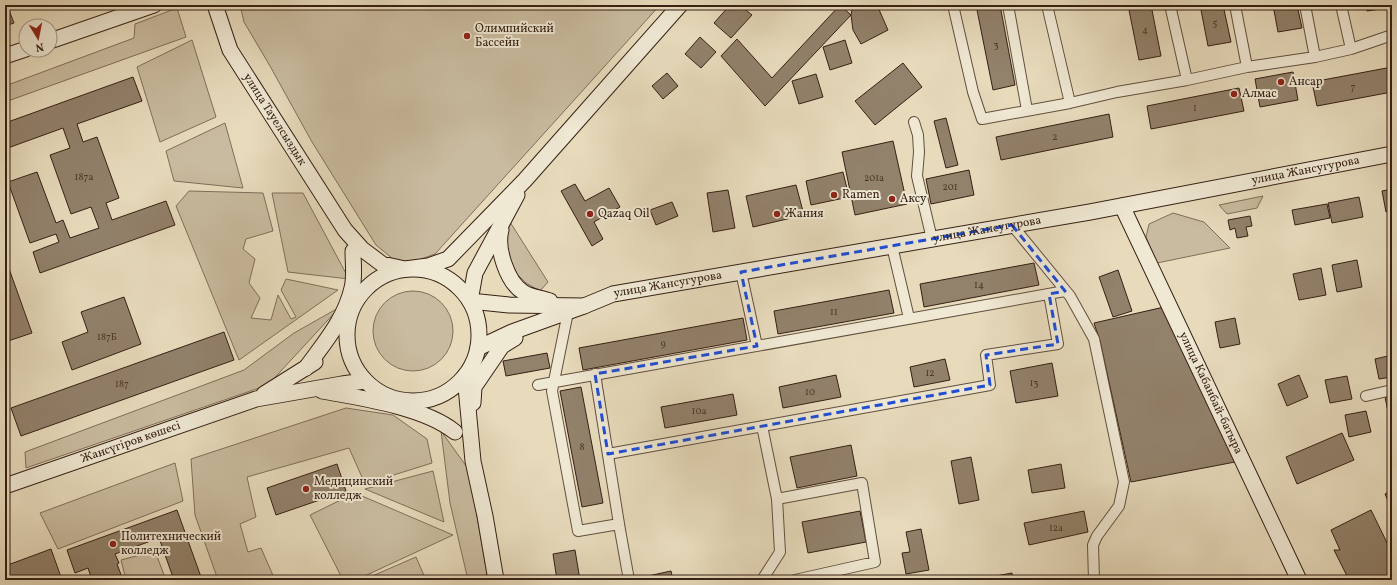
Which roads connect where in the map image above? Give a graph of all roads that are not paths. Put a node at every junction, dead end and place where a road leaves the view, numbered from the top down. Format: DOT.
graph roads {
  1 [pos="154,5"];
  2 [pos="215,5"];
  3 [pos="680,5"];
  4 [pos="953,5"];
  5 [pos="1008,5"];
  6 [pos="1047,5"];
  7 [pos="1170,5"];
  8 [pos="1235,5"];
  9 [pos="1305,5"];
  10 [pos="1341,5"];
  11 [pos="1392,35"];
  12 [pos="58,37"];
  13 [pos="1351,49"];
  14 [pos="18,52"];
  15 [pos="5,56"];
  16 [pos="1315,57"];
  17 [pos="1247,67"];
  18 [pos="1186,80"];
  19 [pos="1070,103"];
  20 [pos="1027,110"];
  21 [pos="914,122"];
  22 [pos="1392,154"];
  23 [pos="525,180"];
  24 [pos="1122,206"];
  25 [pos="505,217"];
  26 [pos="1012,225"];
  27 [pos="932,239"];
  28 [pos="892,246"];
  29 [pos="358,250"];
  30 [pos="456,250"];
  31 [pos="406,269"];
  32 [pos="741,272"];
  33 [pos="369,286"];
  34 [pos="1065,291"];
  35 [pos="1049,294"];
  36 [pos="470,301"];
  37 [pos="568,309"];
  38 [pos="909,318"];
  39 [pos="537,323"];
  40 [pos="347,330"];
  41 [pos="757,346"];
  42 [pos="478,348"];
  43 [pos="306,368"];
  44 [pos="595,374"];
  45 [pos="465,376"];
  46 [pos="365,381"];
  47 [pos="554,382"];
  48 [pos="538,384"];
  49 [pos="313,389"];
  50 [pos="1392,390"];
  51 [pos="1366,396"];
  52 [pos="256,399"];
  53 [pos="425,400"];
  54 [pos="762,426"];
  55 [pos="462,433"];
  56 [pos="608,454"];
  57 [pos="5,486"];
  58 [pos="777,498"];
  59 [pos="619,524"];
  60 [pos="496,580"];
  61 [pos="630,580"];
  62 [pos="762,580"];
  63 [pos="794,580"];
  64 [pos="1094,580"];
  65 [pos="1299,580"];
  1 -- 12 [label="main road"];
  2 -- 29 [label="main road, улица Тауелсыздык"];
  3 -- 23 [label="main road"];
  4 -- 20 [label="street"];
  5 -- 20 [label="street"];
  6 -- 19 [label="street"];
  7 -- 18 [label="street"];
  8 -- 17 [label="street"];
  9 -- 16 [label="street"];
  10 -- 13 [label="street"];
  11 -- 13 [label="street"];
  13 -- 16 [label="street"];
  14 -- 15 [label="main road"];
  16 -- 17 [label="street"];
  17 -- 18 [label="street"];
  18 -- 19 [label="street"];
  19 -- 20 [label="street"];
  21 -- 27 [label="street"];
  22 -- 24 [label="main road, улица Жансугурова"];
  23 -- 25 [label="main road"];
  23 -- 30 [label="main road"];
  24 -- 26 [label="main road, улица Жансугурова"];
  24 -- 65 [label="main road, улица Кабанбай-батыра"];
  25 -- 36 [label="main road"];
  25 -- 37 [label="main road"];
  26 -- 27 [label="main road, улица Жансугурова"];
  26 -- 34 [label="street"];
  27 -- 28 [label="main road, улица Жансугурова"];
  28 -- 32 [label="main road, улица Жансугурова"];
  28 -- 38 [label="street"];
  29 -- 30 [label="main road"];
  29 -- 31 [label="main road, улица Тауелсыздык"];
  29 -- 33 [label="main road, улица Тауелсыздык"];
  29 -- 43 [label="main road"];
  30 -- 31 [label="main road"];
  31 -- 33 [label="main road"];
  31 -- 36 [label="main road"];
  32 -- 37 [label="main road, улица Жансугурова"];
  32 -- 41 [label="street"];
  33 -- 40 [label="main road"];
  34 -- 35 [label="street"];
  34 -- 64 [label="street"];
  35 -- 38 [label="street"];
  35 -- 54 [label="street"];
  36 -- 37 [label="main road, улица Жансугурова"];
  36 -- 42 [label="main road"];
  37 -- 39 [label="main road, улица Жансугурова"];
  37 -- 47 [label="street"];
  38 -- 41 [label="street"];
  39 -- 42 [label="main road, улица Жансугурова"];
  39 -- 55 [label="main road"];
  40 -- 43 [label="main road"];
  40 -- 46 [label="main road"];
  41 -- 44 [label="street"];
  42 -- 45 [label="main road"];
  43 -- 52 [label="main road"];
  44 -- 47 [label="street"];
  44 -- 56 [label="street"];
  45 -- 53 [label="main road"];
  45 -- 55 [label="main road"];
  46 -- 49 [label="main road"];
  46 -- 53 [label="main road"];
  47 -- 48 [label="street"];
  47 -- 59 [label="street"];
  49 -- 52 [label="main road"];
  49 -- 55 [label="main road"];
  50 -- 51 [label="street"];
  52 -- 57 [label="main road, Жансүгіров көшесі"];
  53 -- 55 [label="main road"];
  54 -- 56 [label="street"];
  54 -- 58 [label="street"];
  55 -- 60 [label="main road"];
  56 -- 59 [label="street"];
  58 -- 62 [label="street"];
  58 -- 63 [label="street"];
  59 -- 61 [label="street"];
}
